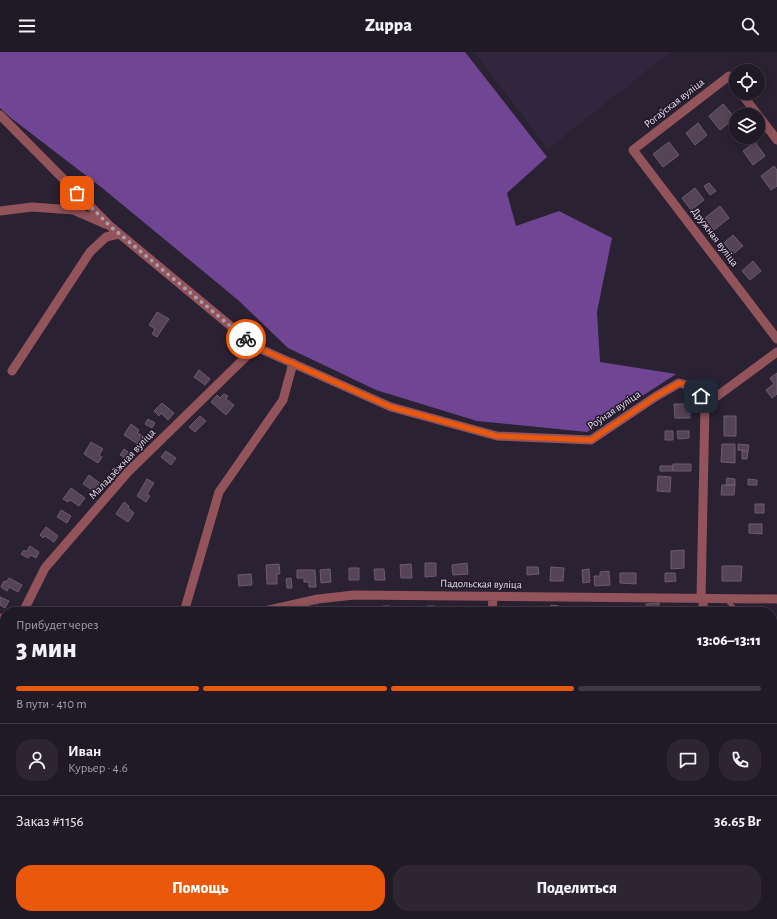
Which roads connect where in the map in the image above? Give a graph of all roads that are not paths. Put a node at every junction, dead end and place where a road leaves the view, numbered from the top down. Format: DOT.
graph roads {
  1 [pos="729,77"];
  2 [pos="746,100"];
  3 [pos="0,115"];
  4 [pos="777,140"];
  5 [pos="633,150"];
  6 [pos="0,211"];
  7 [pos="110,226"];
  8 [pos="120,234"];
  9 [pos="777,339"];
  10 [pos="256,347"];
  11 [pos="777,352"];
  12 [pos="293,363"];
  13 [pos="12,371"];
  14 [pos="705,405"];
  15 [pos="493,597"];
  16 [pos="702,598"];
  17 [pos="725,598"];
  18 [pos="777,599"];
  19 [pos="26,607"];
  20 [pos="185,607"];
  21 [pos="282,607"];
  22 [pos="492,607"];
  23 [pos="702,607"];
  24 [pos="733,607"];
  1 -- 5 [label="street, Рогаўская вуліца"];
  2 -- 4 [label="street"];
  3 -- 7 [label="street"];
  5 -- 9 [label="street, Дружная вуліца"];
  6 -- 7 [label="street"];
  7 -- 8 [label="street"];
  8 -- 10 [label="street"];
  8 -- 13 [label="street"];
  10 -- 12 [label="street"];
  10 -- 19 [label="street, Маладзёжная вуліца"];
  11 -- 14 [label="street"];
  12 -- 14 [label="street, Роўная вуліца"];
  12 -- 20 [label="street"];
  14 -- 16 [label="street, Роўная вуліца"];
  15 -- 16 [label="street, Падольская вуліца"];
  15 -- 21 [label="street, Падольская вуліца"];
  15 -- 22 [label="street"];
  16 -- 17 [label="street, Падольская вуліца"];
  16 -- 23 [label="street, Роўная вуліца"];
  17 -- 18 [label="street, Падольская вуліца"];
  17 -- 24 [label="lane"];
}
